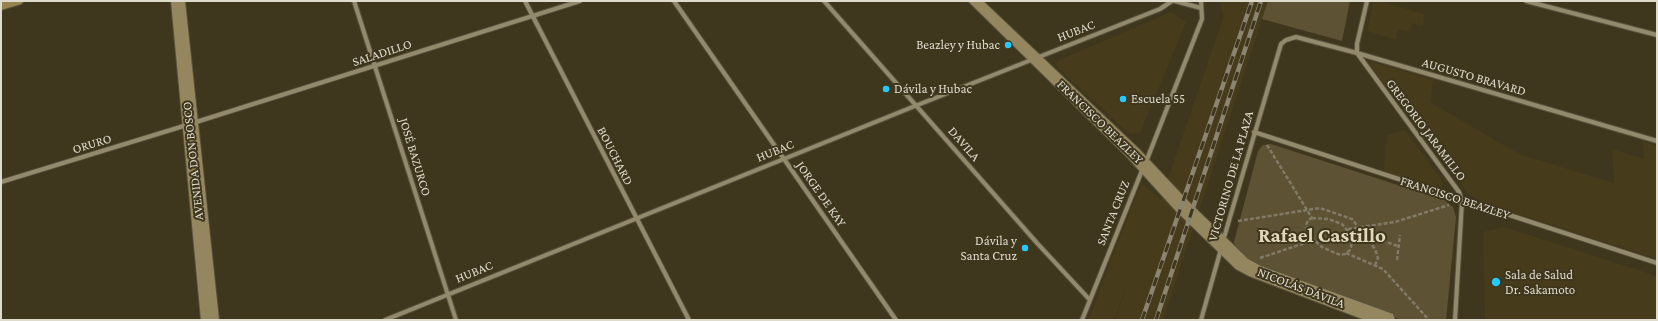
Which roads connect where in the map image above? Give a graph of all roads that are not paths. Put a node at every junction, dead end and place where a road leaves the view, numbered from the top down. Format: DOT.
graph roads {
  1 [pos="16,1"];
  2 [pos="178,1"];
  3 [pos="354,1"];
  4 [pos="525,1"];
  5 [pos="580,1"];
  6 [pos="674,1"];
  7 [pos="824,1"];
  8 [pos="975,1"];
  9 [pos="1174,1"];
  10 [pos="1201,1"];
  11 [pos="1367,1"];
  12 [pos="1526,1"];
  13 [pos="1,5"];
  14 [pos="1201,8"];
  15 [pos="533,16"];
  16 [pos="1657,35"];
  17 [pos="1286,40"];
  18 [pos="1357,53"];
  19 [pos="1034,59"];
  20 [pos="376,65"];
  21 [pos="915,106"];
  22 [pos="189,124"];
  23 [pos="1254,132"];
  24 [pos="1657,141"];
  25 [pos="784,160"];
  26 [pos="1144,166"];
  27 [pos="1,182"];
  28 [pos="1462,201"];
  29 [pos="636,218"];
  30 [pos="1222,246"];
  31 [pos="1657,263"];
  32 [pos="448,295"];
  33 [pos="1089,299"];
  34 [pos="210,320"];
  35 [pos="385,320"];
  36 [pos="456,320"];
  37 [pos="689,320"];
  38 [pos="896,320"];
  39 [pos="1082,320"];
  40 [pos="1201,320"];
  41 [pos="1386,320"];
  42 [pos="1455,320"];
  1 -- 13 [label="main road"];
  2 -- 22 [label="street, AVENIDA DON BOSCO"];
  3 -- 20 [label="street, JOSÉ BAZURCO"];
  4 -- 15 [label="street, BOUCHARD"];
  5 -- 15 [label="street, SALADILLO"];
  6 -- 25 [label="street, JORGE DE KAY"];
  7 -- 21 [label="street, DAVILA"];
  8 -- 19 [label="street, FRANCISCO BEAZLEY"];
  9 -- 14 [label="street"];
  9 -- 19 [label="street, HUBAC"];
  10 -- 14 [label="street, SANTA CRUZ"];
  11 -- 18 [label="street"];
  12 -- 16 [label="street"];
  14 -- 26 [label="street, SANTA CRUZ"];
  15 -- 20 [label="street, SALADILLO"];
  15 -- 29 [label="street, BOUCHARD"];
  17 -- 18 [label="street, AUGUSTO BRAVARD"];
  17 -- 23 [label="street, VICTORINO DE LA PLAZA"];
  18 -- 24 [label="street, AUGUSTO BRAVARD"];
  18 -- 28 [label="street, GREGORIO JARAMILLO"];
  19 -- 21 [label="street, HUBAC"];
  19 -- 26 [label="street, FRANCISCO BEAZLEY"];
  20 -- 22 [label="street, SALADILLO"];
  20 -- 32 [label="street, JOSÉ BAZURCO"];
  21 -- 25 [label="street, HUBAC"];
  21 -- 33 [label="street, DAVILA"];
  22 -- 27 [label="street, ORURO"];
  22 -- 34 [label="street, AVENIDA DON BOSCO"];
  23 -- 28 [label="street, FRANCISCO BEAZLEY"];
  23 -- 30 [label="street, VICTORINO DE LA PLAZA"];
  25 -- 29 [label="street, HUBAC"];
  25 -- 38 [label="street, JORGE DE KAY"];
  26 -- 30 [label="street, FRANCISCO BEAZLEY"];
  26 -- 33 [label="street, SANTA CRUZ"];
  28 -- 31 [label="street, FRANCISCO BEAZLEY"];
  28 -- 42 [label="street, GREGORIO JARAMILLO"];
  29 -- 32 [label="street, HUBAC"];
  29 -- 37 [label="street, BOUCHARD"];
  30 -- 40 [label="street, VICTORINO DE LA PLAZA"];
  30 -- 41 [label="street, NICOLÁS DÁVILA"];
  32 -- 35 [label="street, HUBAC"];
  32 -- 36 [label="street, JOSÉ BAZURCO"];
  33 -- 39 [label="street, SANTA CRUZ"];
}
